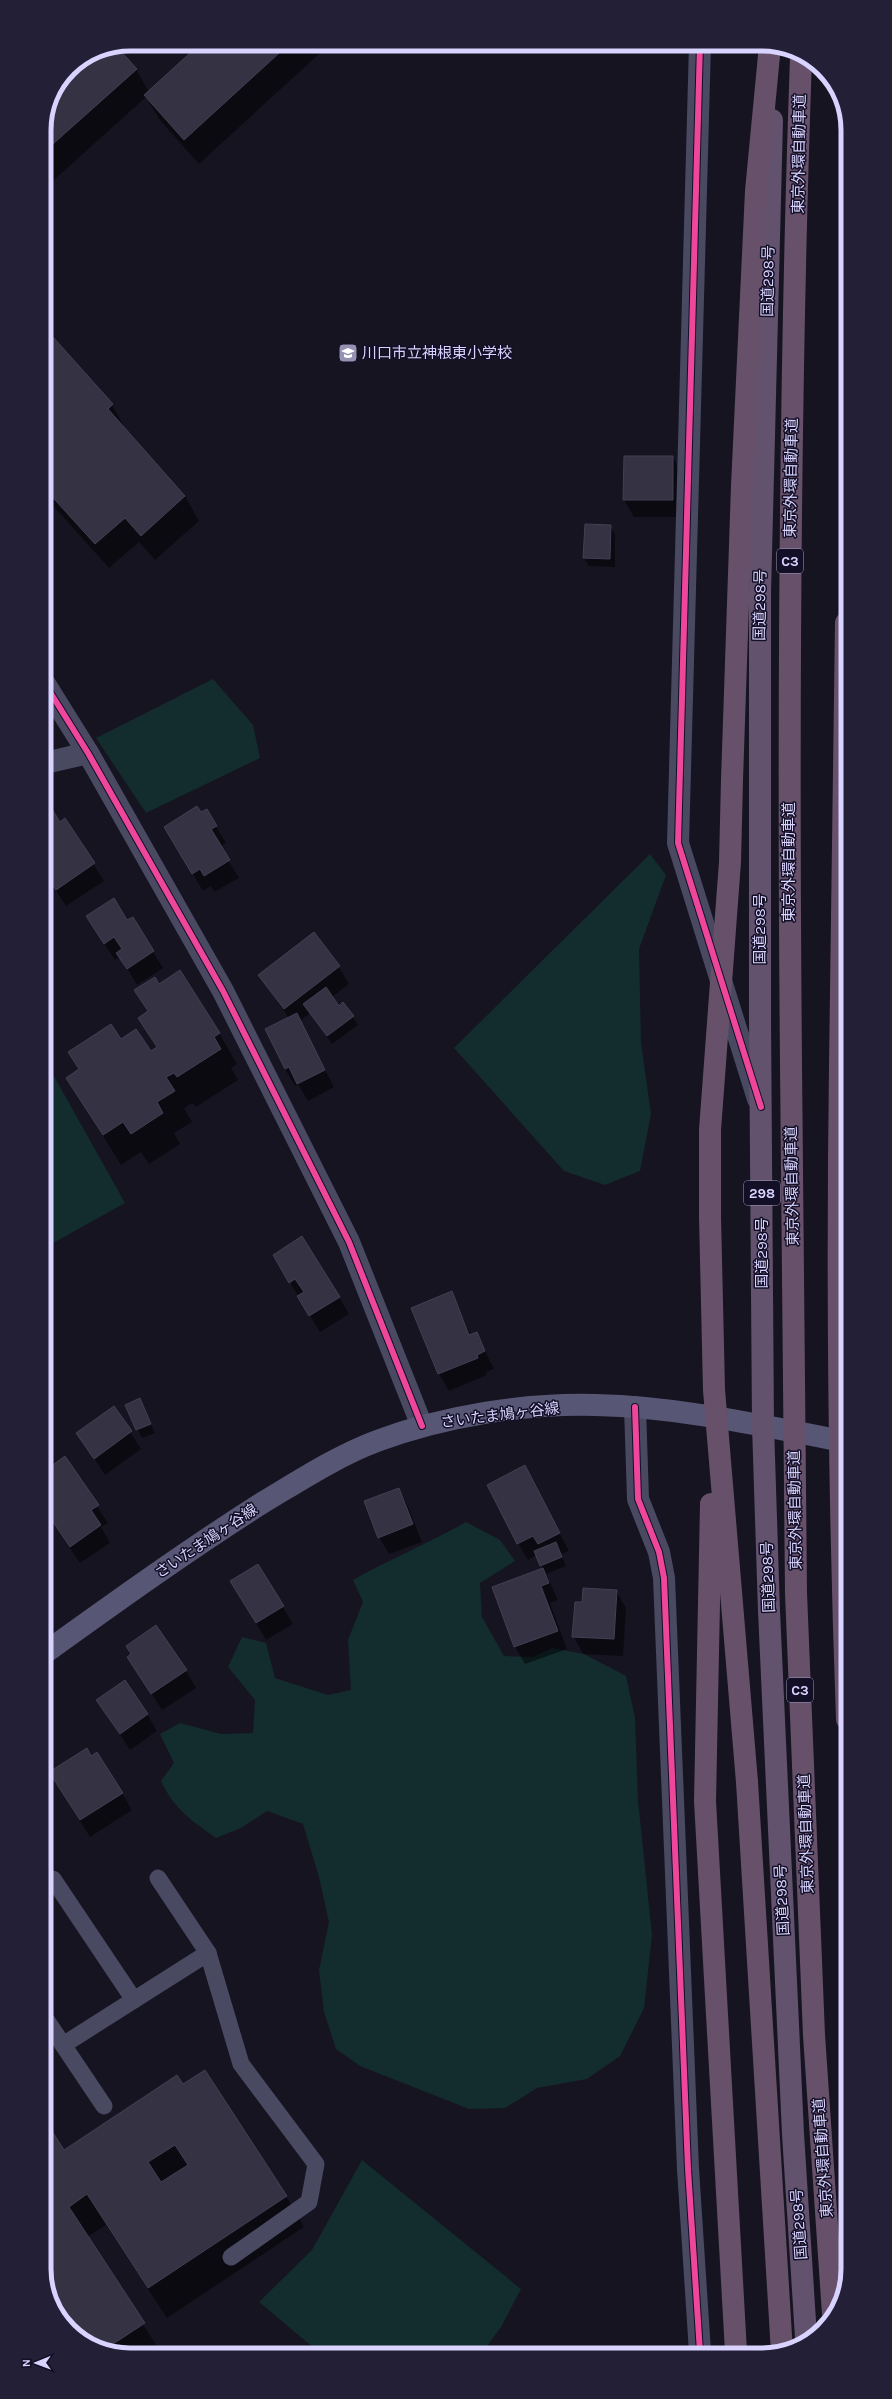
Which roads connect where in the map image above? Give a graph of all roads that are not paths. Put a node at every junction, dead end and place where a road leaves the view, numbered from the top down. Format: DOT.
graph roads {
  1 [pos="700,51"];
  2 [pos="769,51"];
  3 [pos="775,53"];
  4 [pos="801,61"];
  5 [pos="51,694"];
  6 [pos="88,753"];
  7 [pos="51,762"];
  8 [pos="841,993"];
  9 [pos="761,1107"];
  10 [pos="837,1289"];
  11 [pos="841,1333"];
  12 [pos="714,1390"];
  13 [pos="636,1407"];
  14 [pos="422,1426"];
  15 [pos="764,1426"];
  16 [pos="841,1441"];
  17 [pos="841,1530"];
  18 [pos="51,1648"];
  19 [pos="158,1878"];
  20 [pos="53,1879"];
  21 [pos="208,1953"];
  22 [pos="134,2000"];
  23 [pos="51,2027"];
  24 [pos="63,2045"];
  25 [pos="104,2106"];
  26 [pos="231,2257"];
  27 [pos="832,2305"];
  28 [pos="806,2335"];
  29 [pos="782,2345"];
  30 [pos="700,2348"];
  31 [pos="736,2348"];
  1 -- 9 [label="street"];
  2 -- 12 [label="highway, bridge"];
  3 -- 9 [label="highway, 国道298号 / 298"];
  4 -- 27 [label="highway, 東京外環自動車道 / C3, bridge"];
  5 -- 6 [label="street"];
  6 -- 7 [label="street"];
  6 -- 14 [label="street"];
  8 -- 10 [label="highway, bridge"];
  9 -- 15 [label="highway, 国道298号 / 298"];
  10 -- 11 [label="highway, bridge"];
  10 -- 17 [label="highway, bridge"];
  12 -- 29 [label="highway, bridge"];
  12 -- 31 [label="highway, bridge"];
  13 -- 14 [label="main road, さいたま鳩ヶ谷線"];
  13 -- 15 [label="main road, さいたま鳩ヶ谷線"];
  13 -- 30 [label="street"];
  14 -- 18 [label="main road, さいたま鳩ヶ谷線"];
  15 -- 16 [label="main road, さいたま鳩ヶ谷線"];
  15 -- 28 [label="highway, 国道298号 / 298"];
  19 -- 21 [label="lane"];
  20 -- 22 [label="lane"];
  21 -- 22 [label="lane"];
  21 -- 26 [label="lane"];
  22 -- 24 [label="lane"];
  23 -- 24 [label="lane"];
  24 -- 25 [label="lane"];
}
